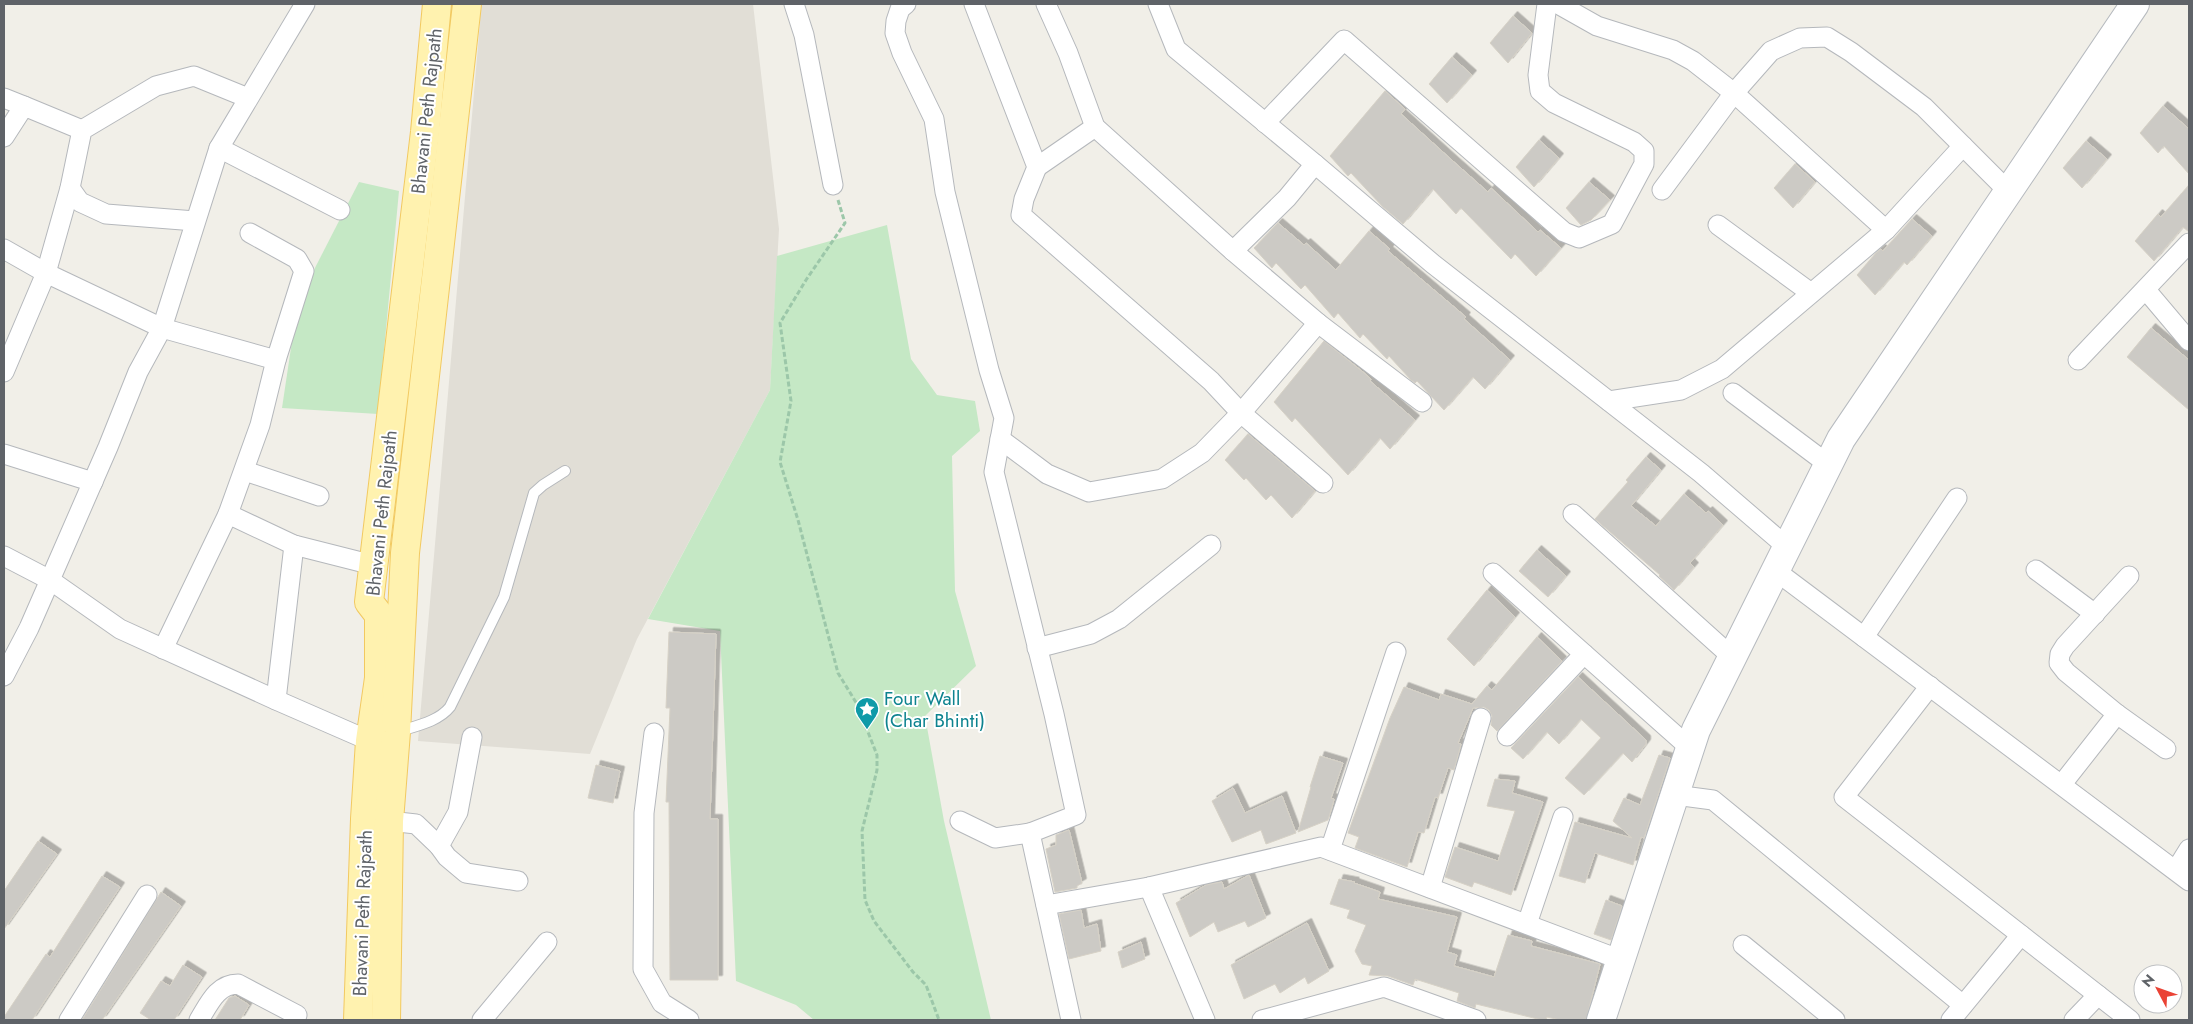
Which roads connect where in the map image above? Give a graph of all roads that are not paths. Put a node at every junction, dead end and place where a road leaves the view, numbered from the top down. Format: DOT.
graph roads {
  1 [pos="305,4"];
  2 [pos="437,4"];
  3 [pos="467,4"];
  4 [pos="794,4"];
  5 [pos="906,4"];
  6 [pos="974,4"];
  7 [pos="1046,4"];
  8 [pos="1158,4"];
  9 [pos="1547,4"];
  10 [pos="1558,4"];
  11 [pos="2135,4"];
  12 [pos="445,64"];
  13 [pos="1734,92"];
  14 [pos="4,98"];
  15 [pos="248,98"];
  16 [pos="24,106"];
  17 [pos="1265,123"];
  18 [pos="1095,127"];
  19 [pos="82,130"];
  20 [pos="4,137"];
  21 [pos="1963,146"];
  22 [pos="219,148"];
  23 [pos="1315,164"];
  24 [pos="1037,167"];
  25 [pos="833,185"];
  26 [pos="70,188"];
  27 [pos="1662,190"];
  28 [pos="2008,191"];
  29 [pos="340,210"];
  30 [pos="195,221"];
  31 [pos="1718,225"];
  32 [pos="1886,230"];
  33 [pos="250,233"];
  34 [pos="2189,243"];
  35 [pos="4,249"];
  36 [pos="1233,251"];
  37 [pos="46,273"];
  38 [pos="2146,290"];
  39 [pos="1811,293"];
  40 [pos="1318,323"];
  41 [pos="162,328"];
  42 [pos="2189,341"];
  43 [pos="276,360"];
  44 [pos="2078,360"];
  45 [pos="4,372"];
  46 [pos="1733,393"];
  47 [pos="1609,401"];
  48 [pos="1422,402"];
  49 [pos="1241,413"];
  50 [pos="1000,439"];
  51 [pos="4,454"];
  52 [pos="1828,465"];
  53 [pos="245,471"];
  54 [pos="564,471"];
  55 [pos="93,482"];
  56 [pos="1323,483"];
  57 [pos="319,496"];
  58 [pos="1957,498"];
  59 [pos="228,514"];
  60 [pos="1573,514"];
  61 [pos="294,545"];
  62 [pos="1211,545"];
  63 [pos="4,556"];
  64 [pos="1782,559"];
  65 [pos="373,565"];
  66 [pos="2036,570"];
  67 [pos="1492,573"];
  68 [pos="2129,576"];
  69 [pos="50,580"];
  70 [pos="2095,614"];
  71 [pos="379,615"];
  72 [pos="1864,637"];
  73 [pos="163,648"];
  74 [pos="1037,648"];
  75 [pos="1396,652"];
  76 [pos="1584,654"];
  77 [pos="1732,658"];
  78 [pos="4,676"];
  79 [pos="1930,686"];
  80 [pos="276,700"];
  81 [pos="2117,714"];
  82 [pos="1481,718"];
  83 [pos="654,733"];
  84 [pos="1507,736"];
  85 [pos="383,737"];
  86 [pos="472,737"];
  87 [pos="1690,748"];
  88 [pos="2166,749"];
  89 [pos="2062,784"];
  90 [pos="1675,795"];
  91 [pos="1563,817"];
  92 [pos="389,821"];
  93 [pos="960,821"];
  94 [pos="1030,833"];
  95 [pos="439,846"];
  96 [pos="2189,849"];
  97 [pos="1330,850"];
  98 [pos="2183,876"];
  99 [pos="518,881"];
  100 [pos="1149,887"];
  101 [pos="1430,888"];
  102 [pos="147,895"];
  103 [pos="1046,905"];
  104 [pos="1528,924"];
  105 [pos="2021,935"];
  106 [pos="547,942"];
  107 [pos="1743,945"];
  108 [pos="1621,960"];
  109 [pos="2098,995"];
  110 [pos="1963,1005"];
  111 [pos="297,1015"];
  112 [pos="69,1020"];
  113 [pos="198,1020"];
  114 [pos="358,1020"];
  115 [pos="386,1020"];
  116 [pos="482,1020"];
  117 [pos="689,1020"];
  118 [pos="1071,1020"];
  119 [pos="1205,1020"];
  120 [pos="1262,1020"];
  121 [pos="1476,1020"];
  122 [pos="1601,1020"];
  123 [pos="1835,1020"];
  124 [pos="1951,1020"];
  125 [pos="2074,1020"];
  126 [pos="2130,1020"];
  1 -- 15 [label="street"];
  2 -- 65 [label="main road, Bhavani Peth Rajpath"];
  3 -- 85 [label="main road"];
  4 -- 25 [label="street"];
  5 -- 50 [label="street"];
  6 -- 24 [label="street"];
  7 -- 18 [label="street"];
  8 -- 17 [label="street"];
  9 -- 17 [label="street"];
  10 -- 13 [label="street"];
  11 -- 28 [label="street"];
  12 -- 71 [label="main road"];
  13 -- 21 [label="street"];
  13 -- 27 [label="street"];
  13 -- 32 [label="street"];
  14 -- 16 [label="street"];
  15 -- 19 [label="street"];
  15 -- 22 [label="street"];
  16 -- 19 [label="street"];
  16 -- 20 [label="street"];
  17 -- 23 [label="street"];
  18 -- 24 [label="street"];
  18 -- 36 [label="street"];
  19 -- 26 [label="street"];
  21 -- 28 [label="street"];
  21 -- 32 [label="street"];
  22 -- 29 [label="street"];
  22 -- 30 [label="street"];
  23 -- 36 [label="street"];
  23 -- 47 [label="street"];
  24 -- 49 [label="street"];
  26 -- 30 [label="street"];
  26 -- 37 [label="street"];
  28 -- 52 [label="street"];
  30 -- 41 [label="street"];
  31 -- 39 [label="street"];
  32 -- 39 [label="street"];
  33 -- 43 [label="street"];
  34 -- 38 [label="street"];
  35 -- 37 [label="street"];
  36 -- 40 [label="street"];
  37 -- 41 [label="street"];
  37 -- 45 [label="street"];
  38 -- 42 [label="street"];
  38 -- 44 [label="street"];
  39 -- 47 [label="street"];
  40 -- 48 [label="street"];
  40 -- 49 [label="street"];
  41 -- 43 [label="street"];
  41 -- 55 [label="street"];
  43 -- 53 [label="street"];
  46 -- 52 [label="street"];
  47 -- 64 [label="street"];
  49 -- 50 [label="street"];
  49 -- 56 [label="street"];
  50 -- 74 [label="street"];
  51 -- 55 [label="street"];
  52 -- 64 [label="street"];
  53 -- 57 [label="street"];
  53 -- 59 [label="street"];
  54 -- 85 [label="lane"];
  55 -- 69 [label="street"];
  58 -- 72 [label="street"];
  59 -- 61 [label="street"];
  59 -- 73 [label="street"];
  60 -- 77 [label="street"];
  61 -- 65 [label="street"];
  61 -- 80 [label="street"];
  62 -- 74 [label="street"];
  63 -- 69 [label="street"];
  64 -- 72 [label="street"];
  64 -- 77 [label="street"];
  65 -- 71 [label="main road, Bhavani Peth Rajpath"];
  66 -- 70 [label="street"];
  67 -- 76 [label="street"];
  68 -- 70 [label="street"];
  69 -- 73 [label="street"];
  69 -- 78 [label="street"];
  70 -- 81 [label="street"];
  71 -- 85 [label="main road, Bhavani Peth Rajpath"];
  72 -- 79 [label="street"];
  73 -- 80 [label="street"];
  74 -- 94 [label="street"];
  75 -- 97 [label="street"];
  76 -- 84 [label="street"];
  76 -- 87 [label="street"];
  77 -- 87 [label="street"];
  79 -- 89 [label="street"];
  79 -- 105 [label="street"];
  80 -- 85 [label="street"];
  81 -- 88 [label="street"];
  81 -- 89 [label="street"];
  82 -- 101 [label="street"];
  83 -- 117 [label="street"];
  85 -- 92 [label="main road"];
  85 -- 114 [label="main road, Bhavani Peth Rajpath"];
  86 -- 95 [label="street"];
  87 -- 90 [label="street"];
  89 -- 98 [label="street"];
  90 -- 108 [label="street"];
  90 -- 110 [label="street"];
  91 -- 104 [label="street"];
  92 -- 95 [label="street"];
  92 -- 115 [label="main road"];
  93 -- 94 [label="street"];
  94 -- 103 [label="street"];
  95 -- 99 [label="street"];
  96 -- 98 [label="street"];
  97 -- 100 [label="street"];
  97 -- 101 [label="street"];
  100 -- 103 [label="street"];
  100 -- 119 [label="street"];
  101 -- 104 [label="street"];
  102 -- 112 [label="street"];
  103 -- 118 [label="street"];
  104 -- 108 [label="street"];
  105 -- 109 [label="street"];
  105 -- 110 [label="street"];
  106 -- 116 [label="street"];
  107 -- 123 [label="street"];
  108 -- 122 [label="street"];
  109 -- 125 [label="street"];
  109 -- 126 [label="street"];
  110 -- 124 [label="street"];
  111 -- 113 [label="street"];
  120 -- 121 [label="street"];
}
